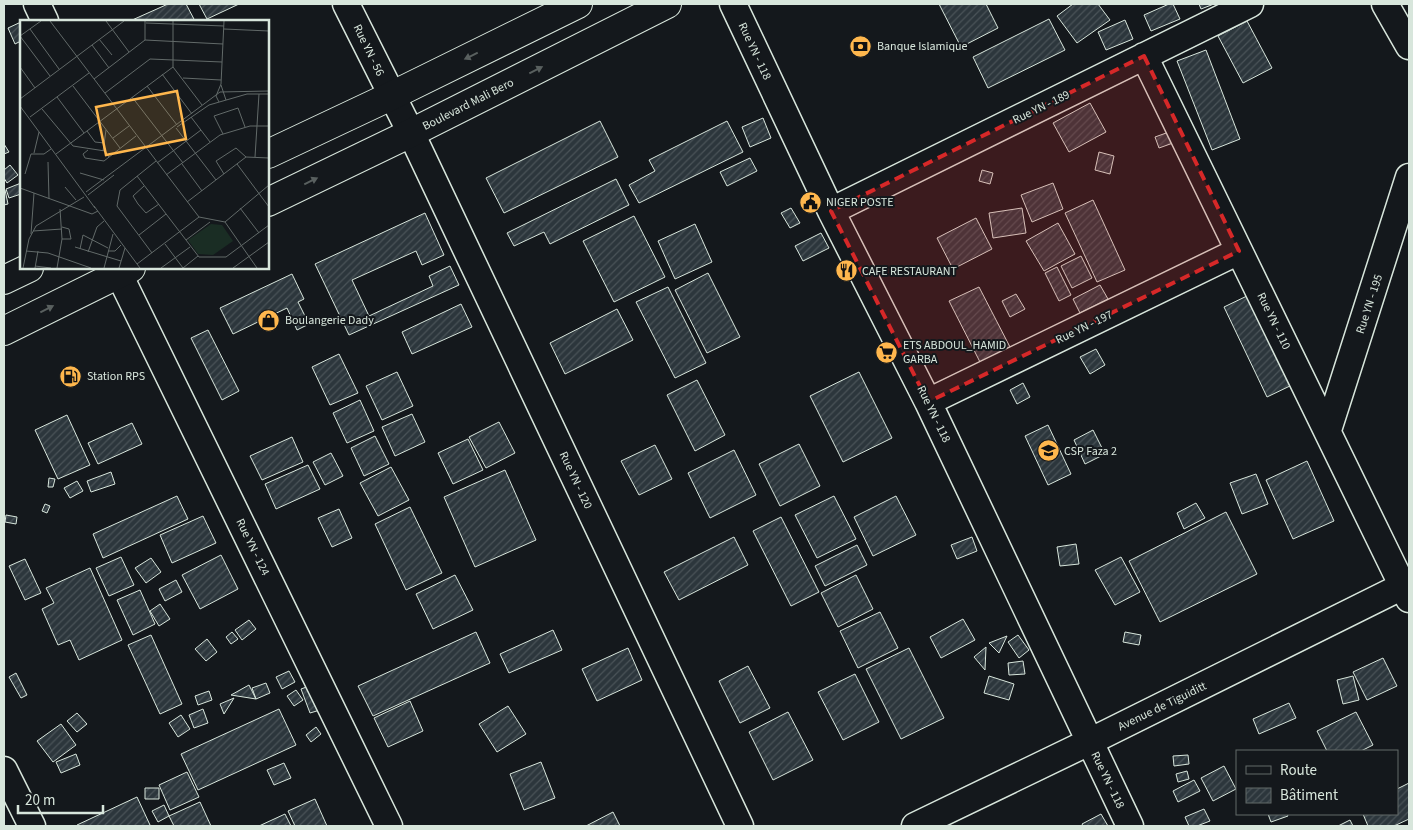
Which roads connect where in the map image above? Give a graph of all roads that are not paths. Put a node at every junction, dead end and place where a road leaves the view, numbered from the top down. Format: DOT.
graph roads {
  1 [pos="37,4"];
  2 [pos="346,4"];
  3 [pos="578,4"];
  4 [pos="667,4"];
  5 [pos="733,4"];
  6 [pos="1250,4"];
  7 [pos="1385,4"];
  8 [pos="45,20"];
  9 [pos="1409,46"];
  10 [pos="1144,56"];
  11 [pos="391,96"];
  12 [pos="411,133"];
  13 [pos="269,154"];
  14 [pos="1407,192"];
  15 [pos="269,202"];
  16 [pos="831,211"];
  17 [pos="1239,251"];
  18 [pos="27,269"];
  19 [pos="122,269"];
  20 [pos="4,280"];
  21 [pos="4,331"];
  22 [pos="928,402"];
  23 [pos="1328,430"];
  24 [pos="1407,590"];
  25 [pos="1089,742"];
  26 [pos="4,770"];
  27 [pos="32,826"];
  28 [pos="389,826"];
  29 [pos="740,826"];
  30 [pos="915,826"];
  31 [pos="1130,826"];
  1 -- 8 [label="street"];
  2 -- 11 [label="street, Rue YN - 56"];
  3 -- 11 [label="main road, one-way"];
  12 -- 4 [label="main road, Boulevard Mali Bero, one-way"];
  5 -- 16 [label="street, Rue YN - 118"];
  6 -- 10 [label="street, Rue YN - 189"];
  7 -- 9 [label="street"];
  10 -- 16 [label="street, Rue YN - 189"];
  10 -- 17 [label="street, Rue YN - 110"];
  11 -- 12 [label="street, Rue YN - 56"];
  11 -- 13 [label="main road"];
  15 -- 12 [label="main road, Boulevard Mali Bero, one-way"];
  12 -- 29 [label="street, Rue YN - 120"];
  14 -- 23 [label="street, Rue YN - 195"];
  16 -- 22 [label="street, Rue YN - 118"];
  17 -- 22 [label="street, Rue YN - 197"];
  17 -- 23 [label="street, Rue YN - 110"];
  18 -- 20 [label="main road"];
  21 -- 19 [label="main road, one-way"];
  19 -- 28 [label="street, Rue YN - 124"];
  22 -- 25 [label="street, Rue YN - 118"];
  23 -- 24 [label="street, Rue YN - 110"];
  24 -- 25 [label="street, Avenue de Tiguiditt"];
  25 -- 30 [label="street, Avenue de Tiguiditt"];
  25 -- 31 [label="street, Rue YN - 118"];
  26 -- 27 [label="street"];
}
